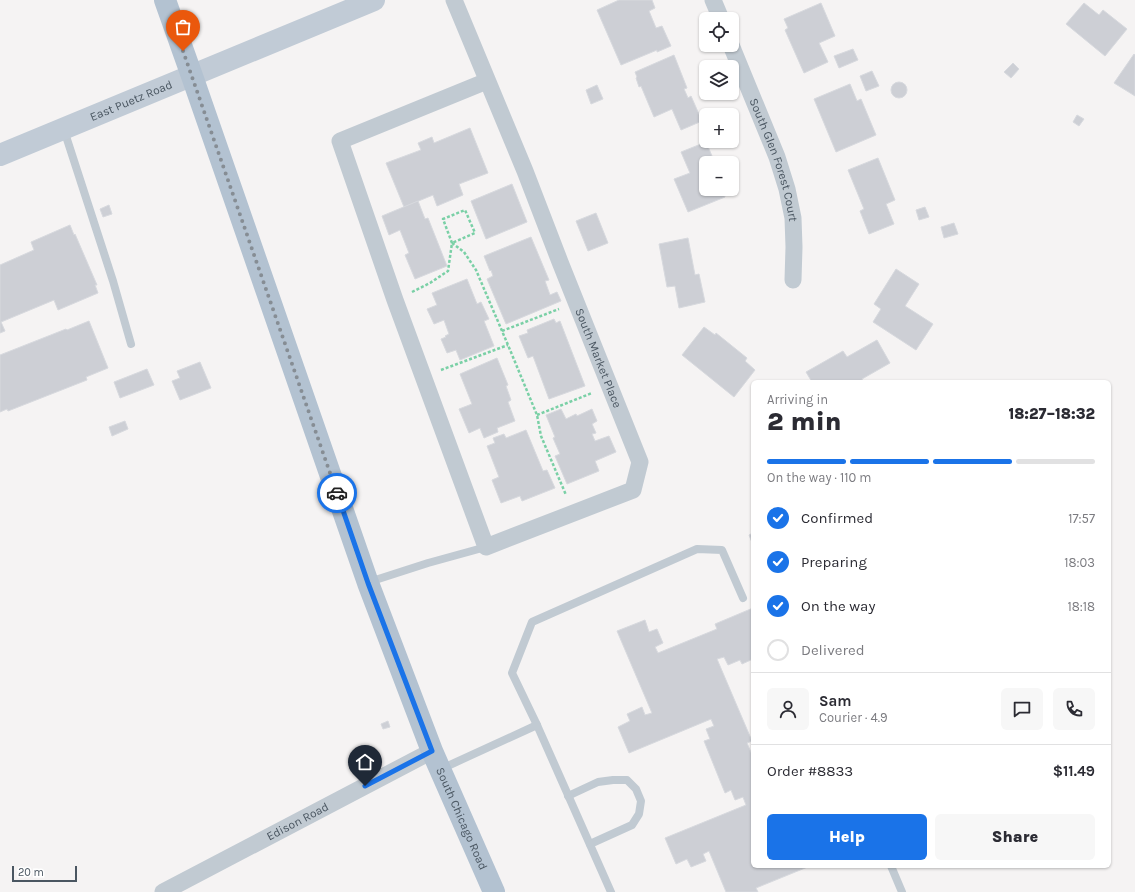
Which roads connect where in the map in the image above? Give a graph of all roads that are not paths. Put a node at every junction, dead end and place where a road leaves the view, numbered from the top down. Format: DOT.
graph roads {
  1 [pos="165,0"];
  2 [pos="374,0"];
  3 [pos="454,0"];
  4 [pos="713,0"];
  5 [pos="718,12"];
  6 [pos="734,52"];
  7 [pos="192,76"];
  8 [pos="487,81"];
  9 [pos="63,129"];
  10 [pos="0,155"];
  11 [pos="793,280"];
  12 [pos="131,344"];
  13 [pos="486,547"];
  14 [pos="368,583"];
  15 [pos="743,598"];
  16 [pos="537,725"];
  17 [pos="436,760"];
  18 [pos="568,796"];
  19 [pos="590,844"];
  20 [pos="892,868"];
  21 [pos="163,892"];
  22 [pos="494,892"];
  23 [pos="611,892"];
  24 [pos="902,892"];
  1 -- 7 [label="main road, South Chicago Road"];
  2 -- 7 [label="street, East Puetz Road"];
  3 -- 8 [label="street, South Market Place"];
  4 -- 5 [label="street"];
  6 -- 11 [label="street, South Glen Forest Court"];
  7 -- 9 [label="street, East Puetz Road"];
  7 -- 14 [label="main road, South Chicago Road"];
  8 -- 13 [label="street"];
  8 -- 13 [label="street, South Market Place"];
  9 -- 10 [label="street, East Puetz Road"];
  9 -- 12 [label="lane"];
  13 -- 14 [label="lane, South Market Place"];
  14 -- 17 [label="main road, South Chicago Road"];
  15 -- 16 [label="lane"];
  16 -- 17 [label="lane"];
  16 -- 18 [label="lane"];
  17 -- 21 [label="street, Edison Road"];
  17 -- 22 [label="main road, South Chicago Road"];
  18 -- 19 [label="lane"];
  18 -- 19 [label="lane"];
  19 -- 23 [label="lane"];
  20 -- 24 [label="lane"];
}
